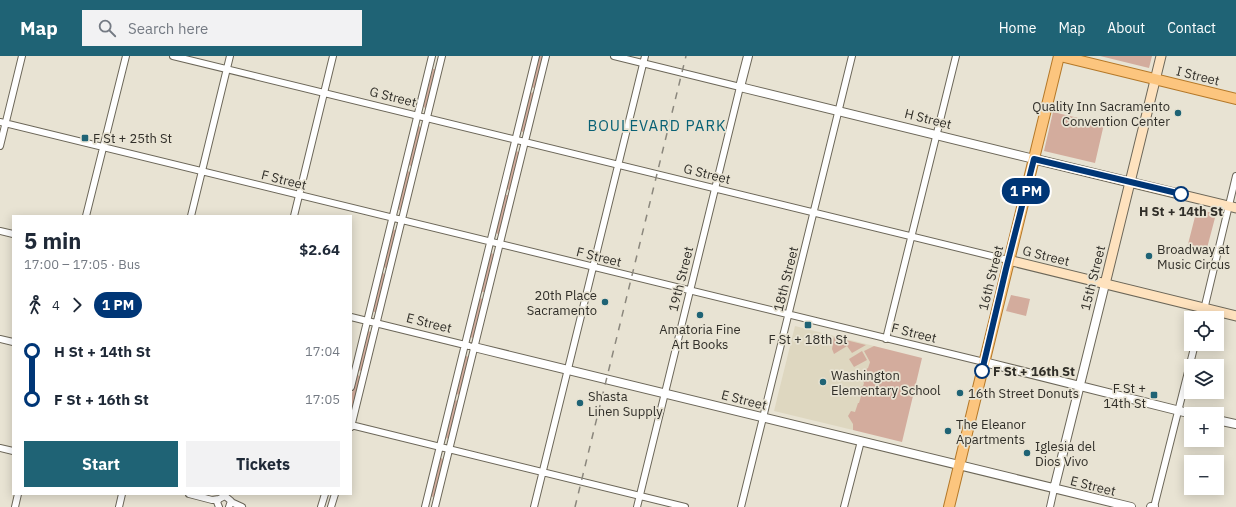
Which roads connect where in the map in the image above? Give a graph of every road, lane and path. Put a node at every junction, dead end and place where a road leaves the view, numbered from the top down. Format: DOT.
graph roads {
  1 [pos="22,56"];
  2 [pos="126,56"];
  3 [pos="173,56"];
  4 [pos="230,56"];
  5 [pos="334,56"];
  6 [pos="432,56"];
  7 [pos="442,56"];
  8 [pos="536,56"];
  9 [pos="546,56"];
  10 [pos="614,56"];
  11 [pos="645,56"];
  12 [pos="748,56"];
  13 [pos="852,56"];
  14 [pos="956,56"];
  15 [pos="1059,56"];
  16 [pos="1161,56"];
  17 [pos="644,63"];
  18 [pos="226,69"];
  19 [pos="1155,79"];
  20 [pos="740,87"];
  21 [pos="324,94"];
  22 [pos="1236,99"];
  23 [pos="838,111"];
  24 [pos="418,116"];
  25 [pos="427,118"];
  26 [pos="3,123"];
  27 [pos="936,134"];
  28 [pos="516,140"];
  29 [pos="525,142"];
  30 [pos="0,146"];
  31 [pos="103,147"];
  32 [pos="1034,159"];
  33 [pos="618,165"];
  34 [pos="202,172"];
  35 [pos="1236,176"];
  36 [pos="1131,182"];
  37 [pos="716,189"];
  38 [pos="299,196"];
  39 [pos="1233,207"];
  40 [pos="814,213"];
  41 [pos="86,215"];
  42 [pos="191,215"];
  43 [pos="294,215"];
  44 [pos="392,218"];
  45 [pos="402,221"];
  46 [pos="0,231"];
  47 [pos="12,234"];
  48 [pos="911,237"];
  49 [pos="491,242"];
  50 [pos="499,244"];
  51 [pos="1008,260"];
  52 [pos="593,268"];
  53 [pos="1105,284"];
  54 [pos="691,291"];
  55 [pos="1204,308"];
  56 [pos="1203,311"];
  57 [pos="788,315"];
  58 [pos="352,316"];
  59 [pos="1236,316"];
  60 [pos="367,320"];
  61 [pos="376,323"];
  62 [pos="0,339"];
  63 [pos="886,339"];
  64 [pos="12,342"];
  65 [pos="465,345"];
  66 [pos="474,347"];
  67 [pos="1193,351"];
  68 [pos="979,361"];
  69 [pos="568,369"];
  70 [pos="352,383"];
  71 [pos="1080,386"];
  72 [pos="665,393"];
  73 [pos="1178,411"];
  74 [pos="1184,412"];
  75 [pos="763,417"];
  76 [pos="1224,421"];
  77 [pos="352,422"];
  78 [pos="1236,424"];
  79 [pos="352,426"];
  80 [pos="861,441"];
  81 [pos="440,447"];
  82 [pos="0,448"];
  83 [pos="449,450"];
  84 [pos="12,451"];
  85 [pos="959,464"];
  86 [pos="543,472"];
  87 [pos="1054,488"];
  88 [pos="18,495"];
  89 [pos="122,495"];
  90 [pos="194,495"];
  91 [pos="324,495"];
  92 [pos="335,495"];
  93 [pos="640,496"];
  94 [pos="224,501"];
  95 [pos="240,506"];
  96 [pos="15,507"];
  97 [pos="119,507"];
  98 [pos="321,507"];
  99 [pos="331,507"];
  100 [pos="425,507"];
  101 [pos="435,507"];
  102 [pos="534,507"];
  103 [pos="637,507"];
  104 [pos="685,507"];
  105 [pos="741,507"];
  106 [pos="844,507"];
  107 [pos="949,507"];
  108 [pos="1050,507"];
  109 [pos="1130,507"];
  110 [pos="1153,507"];
  1 -- 26 [label="street"];
  2 -- 31 [label="street"];
  3 -- 18 [label="street, G Street"];
  4 -- 18 [label="street"];
  5 -- 21 [label="street"];
  6 -- 24 [label="street"];
  7 -- 25 [label="street"];
  8 -- 28 [label="street"];
  9 -- 29 [label="street"];
  10 -- 17 [label="street, H Street"];
  11 -- 17 [label="street"];
  12 -- 20 [label="street, 19th Street"];
  13 -- 23 [label="street, 18th Street"];
  14 -- 27 [label="street"];
  15 -- 19 [label="main road, I Street"];
  15 -- 32 [label="main road, 16th Street"];
  16 -- 19 [label="main road, 15th Street"];
  17 -- 20 [label="street, H Street"];
  17 -- 33 [label="street"];
  18 -- 21 [label="street, G Street"];
  18 -- 34 [label="street"];
  19 -- 22 [label="main road, I Street"];
  19 -- 36 [label="main road, 15th Street"];
  20 -- 23 [label="street, H Street"];
  20 -- 37 [label="street, 19th Street"];
  21 -- 24 [label="street, G Street"];
  21 -- 38 [label="street"];
  23 -- 27 [label="street, H Street"];
  23 -- 40 [label="street, 18th Street"];
  24 -- 25 [label="street, G Street"];
  24 -- 44 [label="street"];
  25 -- 28 [label="street, G Street"];
  25 -- 45 [label="street"];
  26 -- 30 [label="street"];
  26 -- 31 [label="street, F Street"];
  27 -- 32 [label="street, H Street"];
  27 -- 48 [label="street"];
  28 -- 29 [label="street, G Street"];
  28 -- 49 [label="street"];
  29 -- 33 [label="street, G Street"];
  29 -- 50 [label="street"];
  31 -- 34 [label="street, F Street"];
  31 -- 41 [label="street"];
  32 -- 36 [label="main road, H Street"];
  32 -- 51 [label="main road, 16th Street"];
  33 -- 37 [label="street, G Street"];
  33 -- 52 [label="street"];
  34 -- 38 [label="street, F Street"];
  34 -- 42 [label="street"];
  35 -- 39 [label="street"];
  36 -- 39 [label="main road, H Street"];
  36 -- 53 [label="main road, 15th Street"];
  37 -- 40 [label="street, G Street"];
  37 -- 54 [label="street, 19th Street"];
  38 -- 43 [label="street"];
  38 -- 44 [label="street, F Street"];
  39 -- 55 [label="street"];
  40 -- 48 [label="street, G Street"];
  40 -- 57 [label="street, 18th Street"];
  44 -- 45 [label="street, F Street"];
  44 -- 60 [label="street"];
  45 -- 49 [label="street, F Street"];
  45 -- 61 [label="street"];
  46 -- 47 [label="street"];
  48 -- 51 [label="street, G Street"];
  48 -- 63 [label="street"];
  49 -- 50 [label="street, F Street"];
  49 -- 65 [label="street"];
  50 -- 52 [label="street, F Street"];
  50 -- 66 [label="street"];
  51 -- 53 [label="main road, G Street"];
  51 -- 68 [label="main road, 16th Street"];
  52 -- 54 [label="street, F Street"];
  52 -- 69 [label="street"];
  53 -- 55 [label="main road, G Street"];
  53 -- 71 [label="street, 15th Street"];
  54 -- 57 [label="street, F Street"];
  54 -- 72 [label="street, 19th Street"];
  55 -- 56 [label="street"];
  55 -- 59 [label="main road, G Street"];
  57 -- 63 [label="street, F Street"];
  57 -- 75 [label="street, 18th Street"];
  58 -- 60 [label="street, E Street"];
  60 -- 61 [label="street, E Street"];
  60 -- 70 [label="street"];
  61 -- 65 [label="street, E Street"];
  61 -- 77 [label="street"];
  62 -- 64 [label="street"];
  63 -- 68 [label="street, F Street"];
  65 -- 66 [label="street, E Street"];
  65 -- 81 [label="street"];
  66 -- 69 [label="street, E Street"];
  66 -- 83 [label="street"];
  67 -- 73 [label="street"];
  68 -- 71 [label="street, F Street"];
  68 -- 85 [label="main road, 16th Street"];
  69 -- 72 [label="street, E Street"];
  69 -- 86 [label="street"];
  71 -- 73 [label="street, F Street"];
  71 -- 87 [label="street, 15th Street"];
  72 -- 75 [label="street, E Street"];
  72 -- 93 [label="street, 19th Street"];
  73 -- 74 [label="street, F Street"];
  73 -- 110 [label="street"];
  75 -- 80 [label="street, E Street"];
  75 -- 105 [label="street, 18th Street"];
  76 -- 78 [label="street"];
  79 -- 81 [label="street"];
  80 -- 85 [label="street, E Street"];
  80 -- 106 [label="street"];
  81 -- 83 [label="street"];
  81 -- 100 [label="street"];
  82 -- 84 [label="street"];
  83 -- 86 [label="street"];
  83 -- 101 [label="street"];
  85 -- 87 [label="street, E Street"];
  85 -- 107 [label="main road, 16th Street"];
  86 -- 93 [label="street"];
  86 -- 102 [label="street"];
  87 -- 108 [label="street, 15th Street"];
  87 -- 109 [label="street, E Street"];
  88 -- 96 [label="street"];
  89 -- 97 [label="street"];
  90 -- 94 [label="street"];
  91 -- 98 [label="street"];
  92 -- 99 [label="street"];
  93 -- 103 [label="street, 19th Street"];
  93 -- 104 [label="street"];
  94 -- 95 [label="street"];
}
